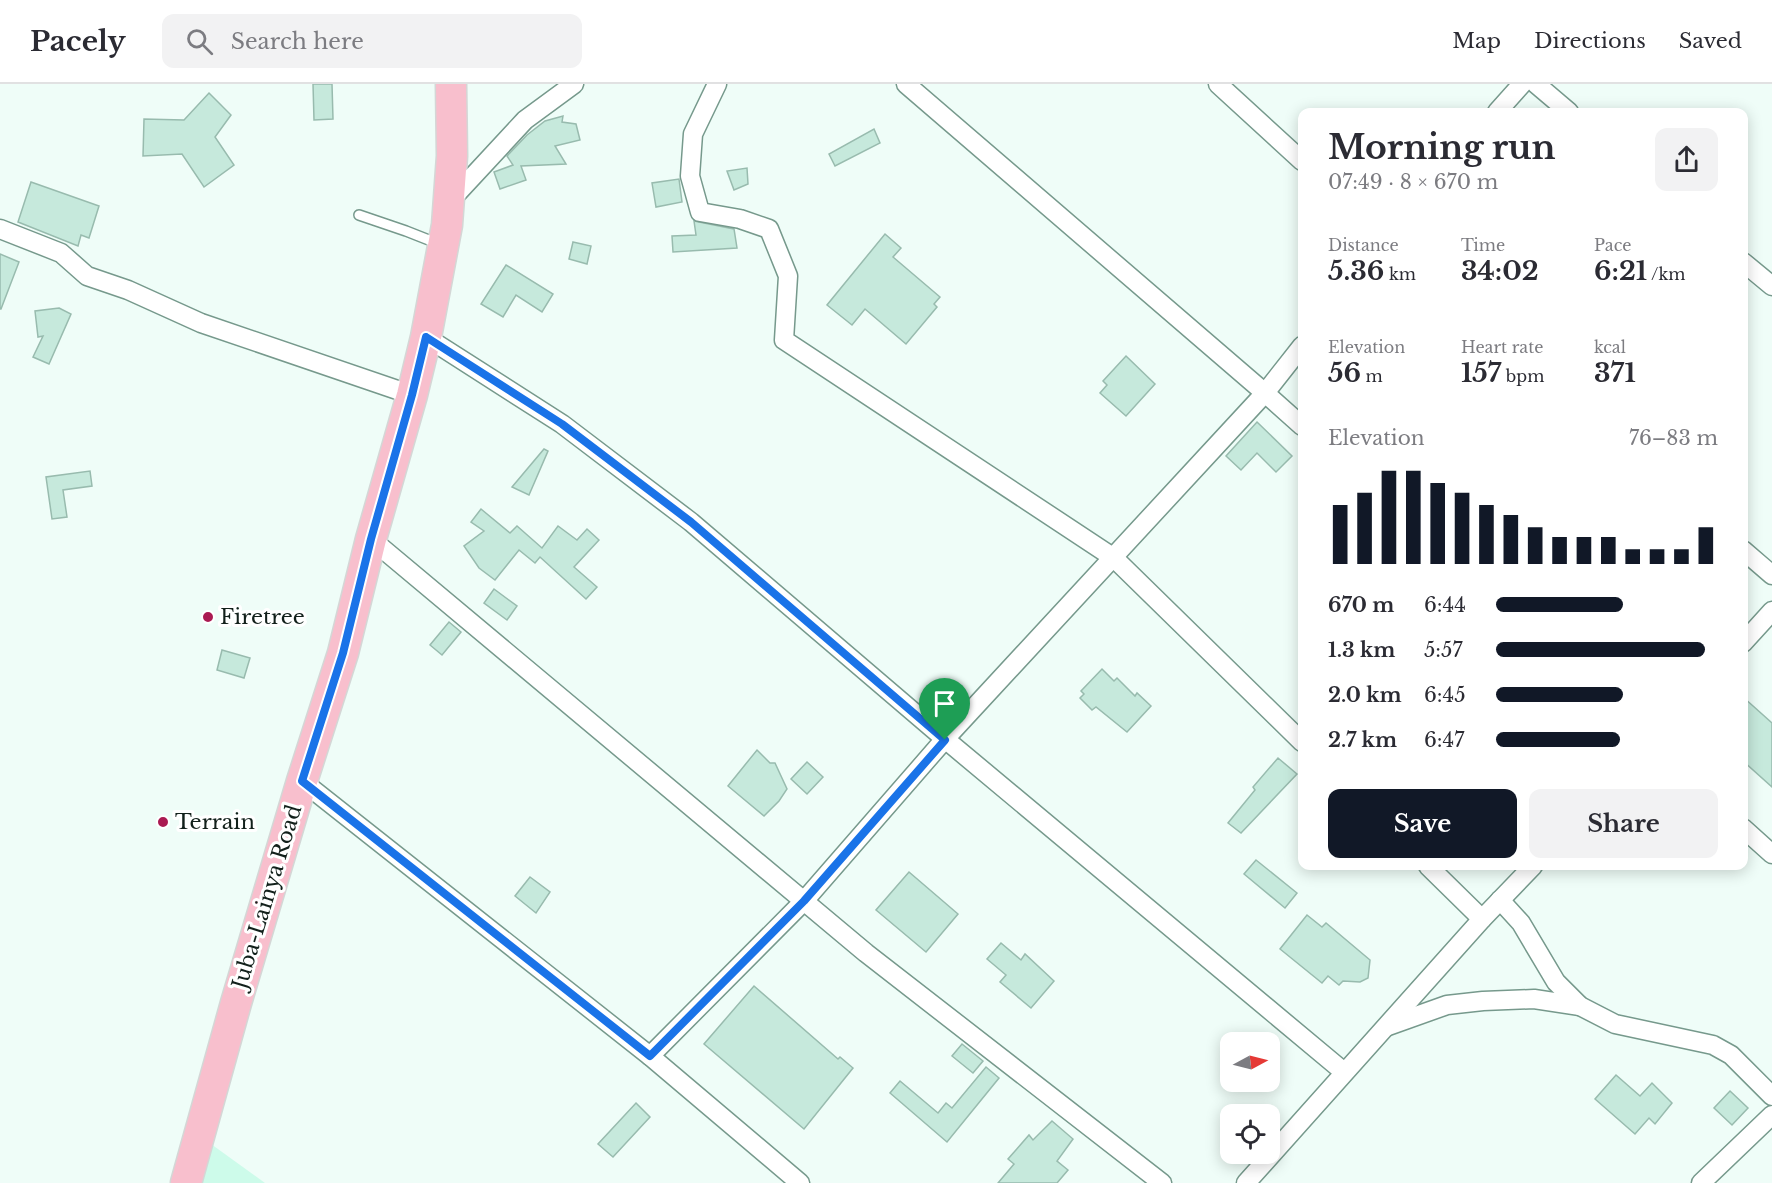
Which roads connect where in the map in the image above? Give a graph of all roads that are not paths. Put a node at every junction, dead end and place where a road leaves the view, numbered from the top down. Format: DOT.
graph roads {
  1 [pos="452,84"];
  2 [pos="574,84"];
  3 [pos="717,84"];
  4 [pos="906,84"];
  5 [pos="1218,84"];
  6 [pos="1522,84"];
  7 [pos="1536,84"];
  8 [pos="1501,108"];
  9 [pos="1564,108"];
  10 [pos="1298,157"];
  11 [pos="449,202"];
  12 [pos="359,215"];
  13 [pos="0,229"];
  14 [pos="444,246"];
  15 [pos="1748,266"];
  16 [pos="1772,286"];
  17 [pos="426,337"];
  18 [pos="1298,351"];
  19 [pos="1265,393"];
  20 [pos="412,395"];
  21 [pos="1298,422"];
  22 [pos="371,539"];
  23 [pos="1748,554"];
  24 [pos="1114,558"];
  25 [pos="1772,575"];
  26 [pos="1772,611"];
  27 [pos="1748,637"];
  28 [pos="1298,738"];
  29 [pos="945,740"];
  30 [pos="302,781"];
  31 [pos="1748,832"];
  32 [pos="1772,854"];
  33 [pos="1432,870"];
  34 [pos="1529,870"];
  35 [pos="1500,900"];
  36 [pos="804,901"];
  37 [pos="1482,919"];
  38 [pos="1580,1006"];
  39 [pos="1385,1027"];
  40 [pos="650,1056"];
  41 [pos="1344,1072"];
  42 [pos="1772,1096"];
  43 [pos="1772,1115"];
  44 [pos="186,1183"];
  45 [pos="800,1183"];
  46 [pos="1162,1183"];
  47 [pos="1246,1183"];
  48 [pos="1701,1183"];
  1 -- 11 [label="main road, Juba-Lainya Road"];
  2 -- 11 [label="street"];
  3 -- 24 [label="street"];
  4 -- 19 [label="street"];
  5 -- 10 [label="street"];
  6 -- 8 [label="street"];
  7 -- 9 [label="street"];
  11 -- 14 [label="main road, Juba-Lainya Road"];
  12 -- 14 [label="lane"];
  13 -- 20 [label="street"];
  14 -- 17 [label="main road, Juba-Lainya Road"];
  15 -- 16 [label="street"];
  17 -- 20 [label="main road, Juba-Lainya Road"];
  17 -- 29 [label="street"];
  18 -- 19 [label="street"];
  19 -- 21 [label="street"];
  19 -- 24 [label="street"];
  20 -- 22 [label="main road, Juba-Lainya Road"];
  22 -- 30 [label="main road, Juba-Lainya Road"];
  22 -- 36 [label="street"];
  23 -- 25 [label="street"];
  24 -- 28 [label="street"];
  24 -- 29 [label="street"];
  26 -- 27 [label="street"];
  29 -- 36 [label="street"];
  29 -- 41 [label="street"];
  30 -- 40 [label="street"];
  30 -- 44 [label="main road, Juba-Lainya Road"];
  31 -- 32 [label="street"];
  33 -- 37 [label="street"];
  34 -- 35 [label="street"];
  35 -- 37 [label="street"];
  35 -- 38 [label="street"];
  36 -- 40 [label="street"];
  36 -- 46 [label="street"];
  37 -- 39 [label="street"];
  38 -- 39 [label="street"];
  38 -- 42 [label="street"];
  39 -- 41 [label="street"];
  40 -- 45 [label="street"];
  41 -- 47 [label="street"];
  43 -- 48 [label="street"];
}
